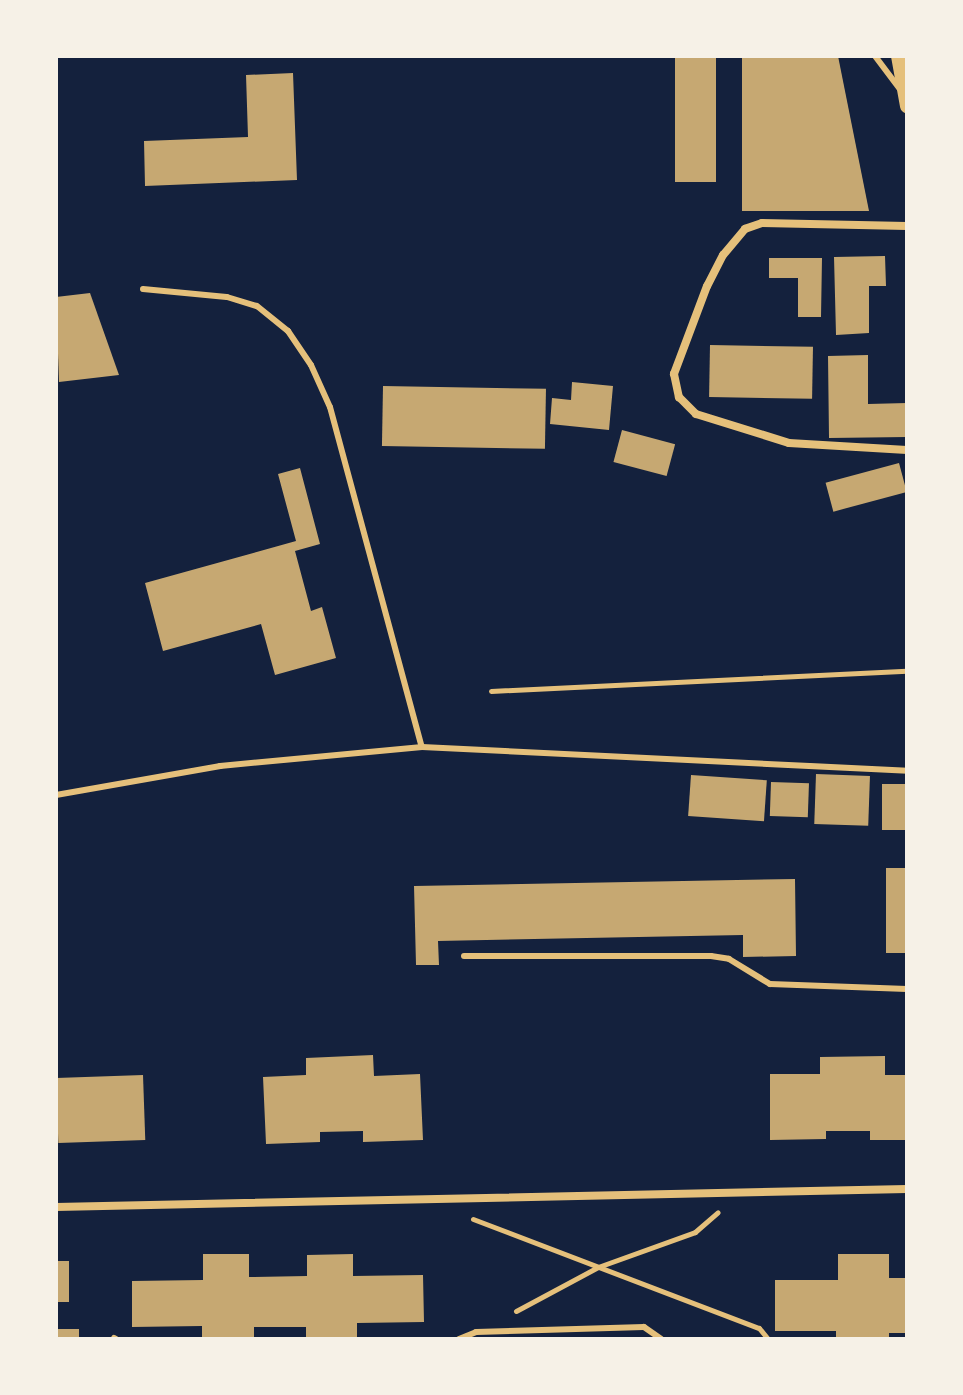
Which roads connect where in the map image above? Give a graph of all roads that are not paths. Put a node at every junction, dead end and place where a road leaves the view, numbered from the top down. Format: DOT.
graph roads {
  1 [pos="875,56"];
  2 [pos="898,56"];
  3 [pos="906,101"];
  4 [pos="907,226"];
  5 [pos="143,289"];
  6 [pos="907,450"];
  7 [pos="422,747"];
  8 [pos="907,771"];
  9 [pos="56,795"];
  10 [pos="464,956"];
  11 [pos="907,989"];
  12 [pos="907,1189"];
  13 [pos="56,1207"];
  14 [pos="459,1339"];
  15 [pos="661,1339"];
  1 -- 3 [label="lane"];
  2 -- 3 [label="street"];
  4 -- 6 [label="street"];
  5 -- 7 [label="lane"];
  7 -- 8 [label="lane"];
  7 -- 9 [label="lane"];
  10 -- 11 [label="lane"];
  12 -- 13 [label="street"];
  14 -- 15 [label="lane"];
}
